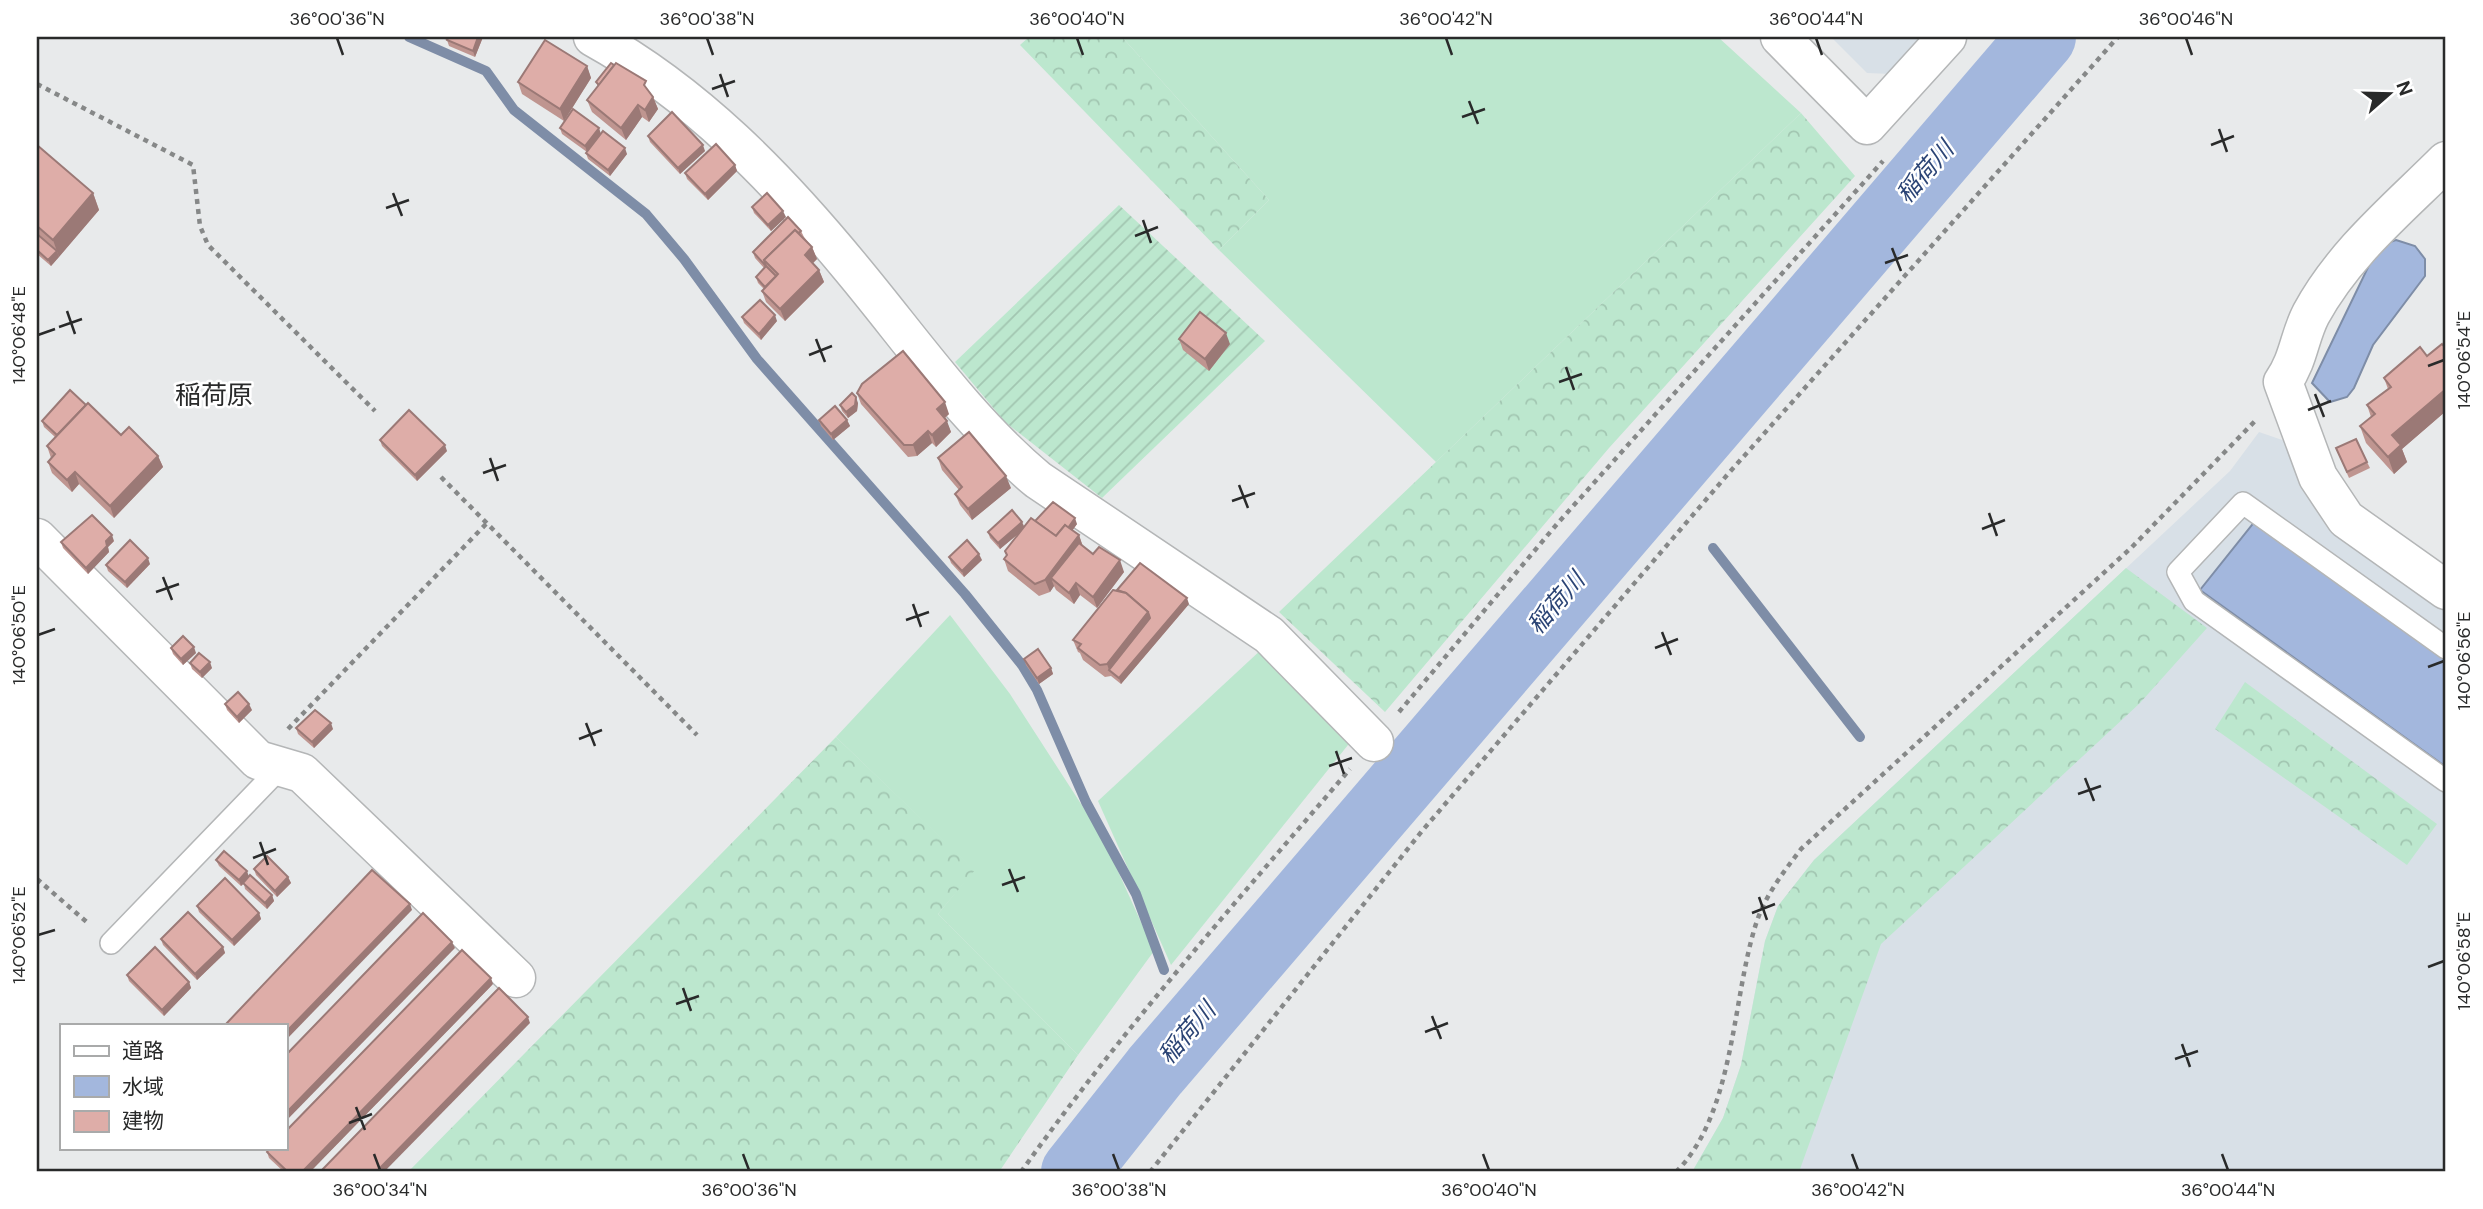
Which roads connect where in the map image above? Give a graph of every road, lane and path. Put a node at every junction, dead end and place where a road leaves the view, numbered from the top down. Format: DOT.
graph roads {
  1 [pos="593,37"];
  2 [pos="1780,37"];
  3 [pos="1947,37"];
  4 [pos="2118,37"];
  5 [pos="37,84"];
  6 [pos="1885,158"];
  7 [pos="2446,161"];
  8 [pos="2283,382"];
  9 [pos="375,411"];
  10 [pos="441,477"];
  11 [pos="487,523"];
  12 [pos="37,538"];
  13 [pos="2446,590"];
  14 [pos="2446,648"];
  15 [pos="697,734"];
  16 [pos="1374,742"];
  17 [pos="269,764"];
  18 [pos="2446,781"];
  19 [pos="37,879"];
  20 [pos="111,943"];
  21 [pos="516,978"];
  22 [pos="1021,1172"];
  23 [pos="1150,1172"];
  24 [pos="1676,1172"];
  1 -- 16 [label="street"];
  2 -- 3 [label="street"];
  4 -- 23 [label="path"];
  5 -- 9 [label="path"];
  6 -- 16 [label="path"];
  7 -- 8 [label="street"];
  8 -- 13 [label="street"];
  8 -- 24 [label="path"];
  10 -- 11 [label="path"];
  11 -- 15 [label="path"];
  11 -- 17 [label="path"];
  12 -- 17 [label="street"];
  14 -- 18 [label="lane"];
  16 -- 22 [label="path"];
  17 -- 20 [label="lane"];
  17 -- 21 [label="street"];
  19 -- 20 [label="path"];
}
